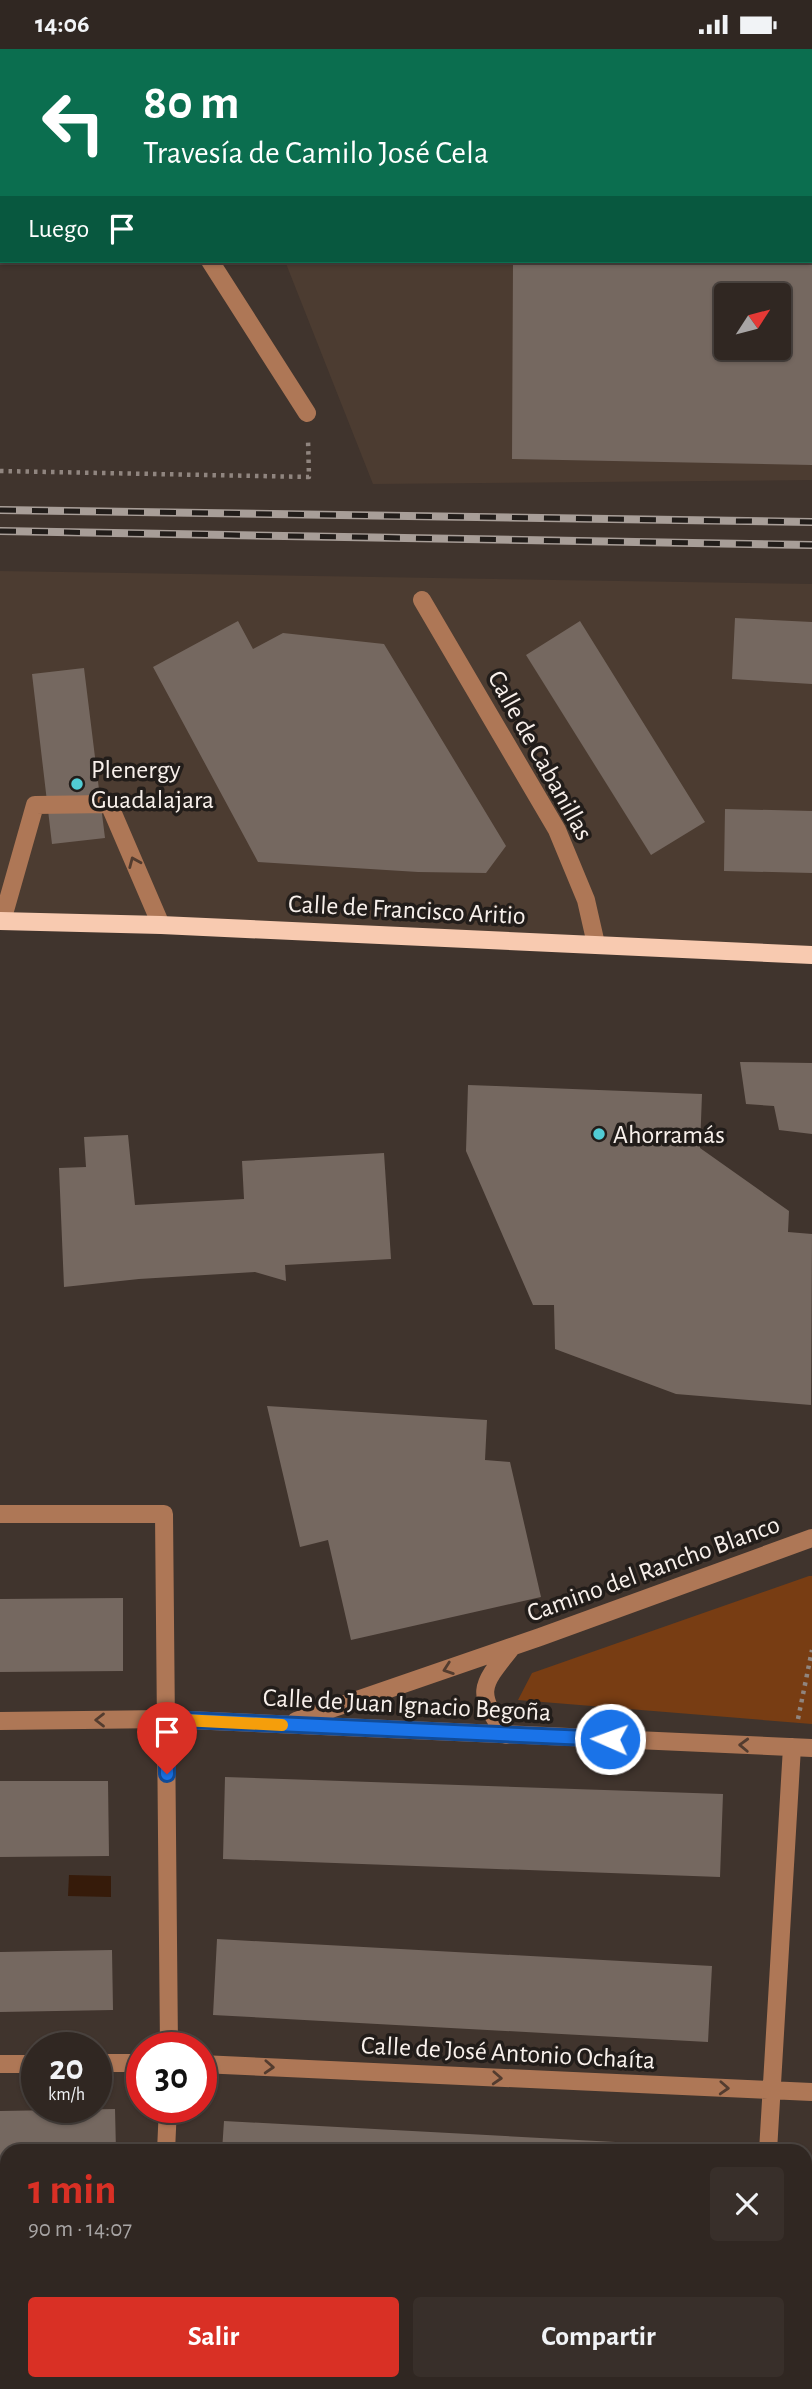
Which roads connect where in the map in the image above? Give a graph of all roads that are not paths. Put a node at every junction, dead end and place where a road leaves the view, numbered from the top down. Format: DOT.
graph roads {
  1 [pos="211,263"];
  2 [pos="307,413"];
  3 [pos="422,600"];
  4 [pos="1,921"];
  5 [pos="161,925"];
  6 [pos="596,944"];
  7 [pos="812,955"];
  8 [pos="0,1514"];
  9 [pos="812,1538"];
  10 [pos="512,1647"];
  11 [pos="166,1719"];
  12 [pos="0,1721"];
  13 [pos="286,1725"];
  14 [pos="506,1735"];
  15 [pos="792,1747"];
  16 [pos="812,1748"];
  17 [pos="169,2032"];
  18 [pos="21,2063"];
  19 [pos="0,2064"];
  20 [pos="217,2065"];
  21 [pos="771,2090"];
  22 [pos="812,2092"];
  23 [pos="167,2123"];
  24 [pos="166,2144"];
  25 [pos="768,2144"];
  1 -- 2 [label="street"];
  3 -- 6 [label="street, Calle de Cabanillas"];
  4 -- 5 [label="main road, Calle de Francisco Aritio"];
  5 -- 4 [label="street, one-way"];
  5 -- 6 [label="main road, Calle de Francisco Aritio"];
  6 -- 7 [label="main road, Calle de Francisco Aritio"];
  8 -- 11 [label="street"];
  9 -- 10 [label="street, Camino del Rancho Blanco"];
  10 -- 13 [label="street, Camino del Rancho Blanco, one-way"];
  10 -- 14 [label="street, Camino del Rancho Blanco"];
  11 -- 12 [label="street, Calle de Juan Ignacio Begoña, one-way"];
  11 -- 13 [label="street, Calle de Juan Ignacio Begoña"];
  11 -- 17 [label="street"];
  13 -- 14 [label="street, Calle de Juan Ignacio Begoña"];
  15 -- 14 [label="street, Calle de Juan Ignacio Begoña, one-way"];
  15 -- 16 [label="street, Calle de Juan Ignacio Begoña"];
  15 -- 21 [label="street"];
  18 -- 19 [label="street"];
  20 -- 21 [label="street, Calle de José Antonio Ochaíta, one-way"];
  21 -- 22 [label="street, Calle de José Antonio Ochaíta"];
  21 -- 25 [label="street"];
  23 -- 24 [label="street"];
}
